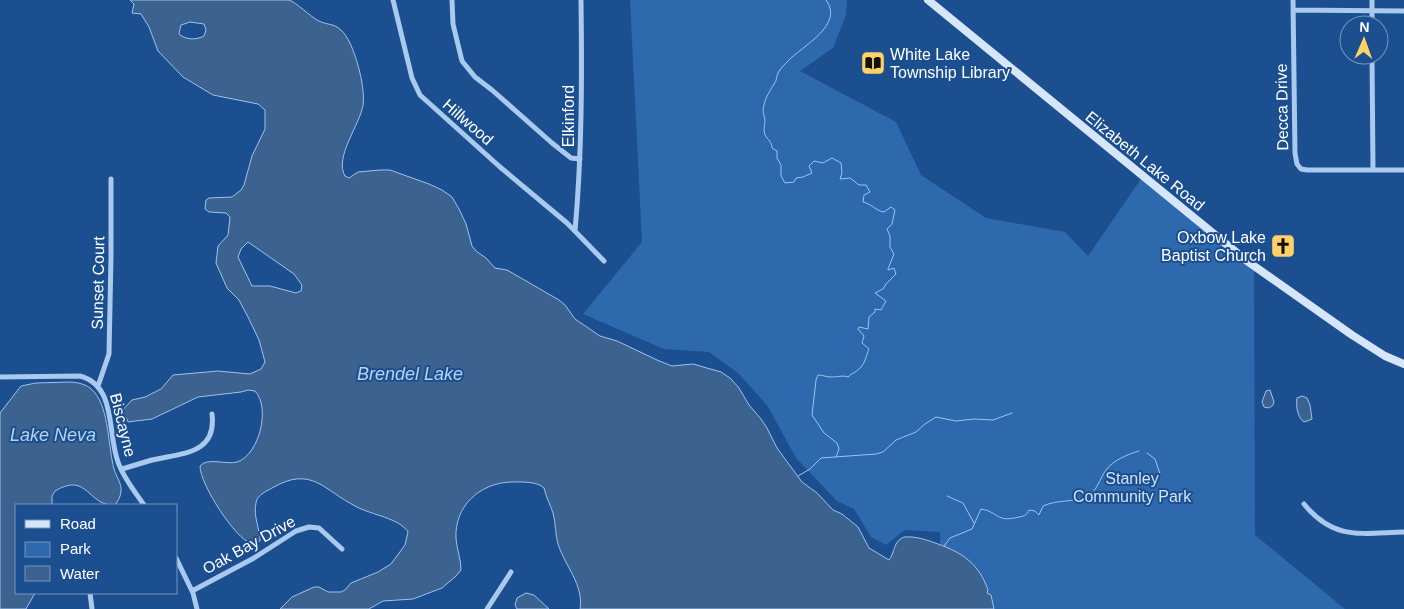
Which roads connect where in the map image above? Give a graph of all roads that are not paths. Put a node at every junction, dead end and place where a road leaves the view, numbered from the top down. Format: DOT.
graph roads {
  1 [pos="393,0"];
  2 [pos="452,0"];
  3 [pos="581,0"];
  4 [pos="928,0"];
  5 [pos="1294,0"];
  6 [pos="1372,0"];
  7 [pos="1293,10"];
  8 [pos="1372,11"];
  9 [pos="1404,11"];
  10 [pos="1372,15"];
  11 [pos="1372,65"];
  12 [pos="580,159"];
  13 [pos="1373,170"];
  14 [pos="1404,170"];
  15 [pos="111,179"];
  16 [pos="575,231"];
  17 [pos="604,261"];
  18 [pos="1404,364"];
  19 [pos="0,377"];
  20 [pos="98,386"];
  21 [pos="212,414"];
  22 [pos="122,469"];
  23 [pos="143,504"];
  24 [pos="1304,504"];
  25 [pos="1404,532"];
  26 [pos="342,549"];
  27 [pos="178,562"];
  28 [pos="511,572"];
  29 [pos="192,591"];
  30 [pos="90,594"];
  31 [pos="92,609"];
  32 [pos="197,609"];
  33 [pos="487,609"];
  1 -- 16 [label="street, Hillwood"];
  2 -- 12 [label="street"];
  3 -- 12 [label="street, Elkinford"];
  4 -- 18 [label="street, Elizabeth Lake Road"];
  5 -- 7 [label="street, Decca Drive"];
  6 -- 8 [label="street"];
  7 -- 8 [label="street"];
  7 -- 13 [label="street, Decca Drive"];
  8 -- 9 [label="street"];
  8 -- 10 [label="street"];
  11 -- 13 [label="street"];
  12 -- 16 [label="street, Elkinford"];
  13 -- 14 [label="street, Decca Drive"];
  15 -- 20 [label="street, Sunset Court"];
  16 -- 17 [label="street, Hillwood"];
  19 -- 20 [label="street, Biscayne"];
  20 -- 22 [label="street, Biscayne"];
  21 -- 22 [label="street"];
  22 -- 23 [label="street, Biscayne"];
  24 -- 25 [label="street"];
  26 -- 29 [label="street, Oak Bay Drive"];
  27 -- 29 [label="street"];
  28 -- 33 [label="street"];
  29 -- 32 [label="street"];
  30 -- 31 [label="street"];
}
